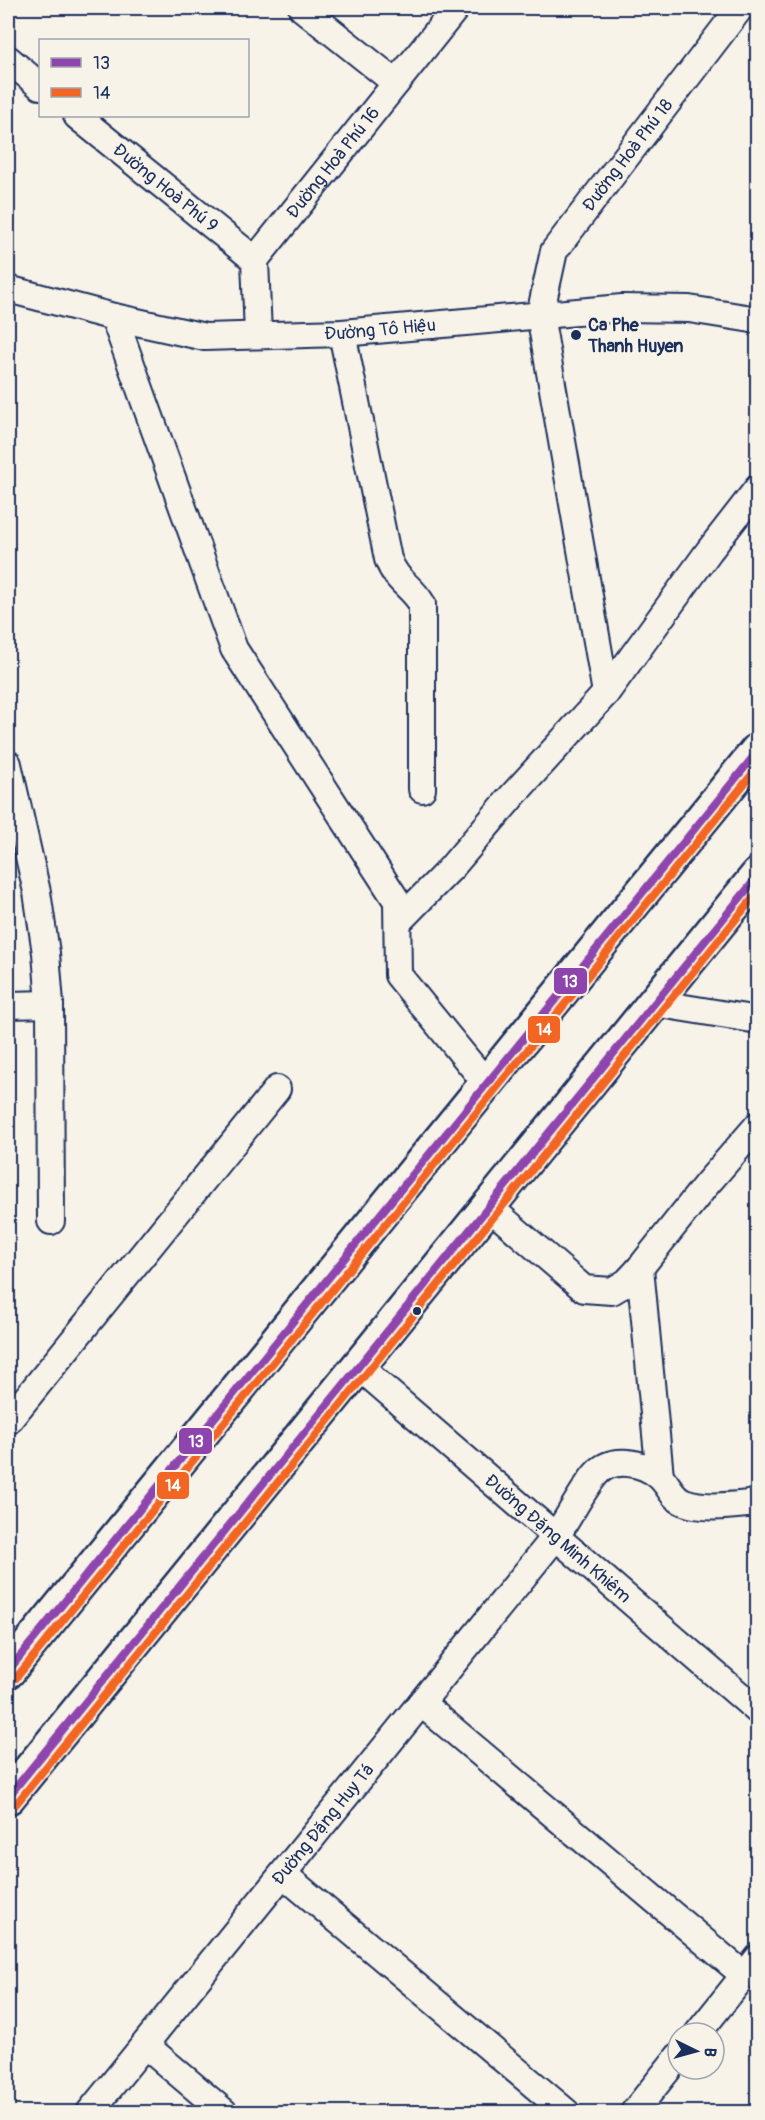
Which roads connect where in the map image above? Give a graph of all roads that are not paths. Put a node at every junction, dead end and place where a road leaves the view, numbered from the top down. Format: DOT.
graph roads {
  1 [pos="302,8"];
  2 [pos="456,8"];
  3 [pos="740,8"];
  4 [pos="8,59"];
  5 [pos="396,83"];
  6 [pos="39,85"];
  7 [pos="78,117"];
  8 [pos="255,260"];
  9 [pos="8,289"];
  10 [pos="540,315"];
  11 [pos="114,317"];
  12 [pos="758,320"];
  13 [pos="342,333"];
  14 [pos="258,335"];
  15 [pos="758,488"];
  16 [pos="606,693"];
  17 [pos="758,750"];
  18 [pos="8,764"];
  19 [pos="422,789"];
  20 [pos="758,875"];
  21 [pos="398,922"];
  22 [pos="654,1003"];
  23 [pos="50,1004"];
  24 [pos="8,1005"];
  25 [pos="758,1020"];
  26 [pos="486,1083"];
  27 [pos="277,1089"];
  28 [pos="758,1125"];
  29 [pos="488,1206"];
  30 [pos="51,1221"];
  31 [pos="640,1268"];
  32 [pos="358,1365"];
  33 [pos="8,1421"];
  34 [pos="660,1476"];
  35 [pos="758,1503"];
  36 [pos="556,1536"];
  37 [pos="8,1669"];
  38 [pos="421,1704"];
  39 [pos="758,1711"];
  40 [pos="8,1797"];
  41 [pos="283,1874"];
  42 [pos="751,1967"];
  43 [pos="708,2021"];
  44 [pos="145,2045"];
  45 [pos="666,2073"];
  46 [pos="90,2112"];
  47 [pos="224,2112"];
  48 [pos="566,2112"];
  49 [pos="634,2112"];
  1 -- 5 [label="street"];
  2 -- 5 [label="street, Đường Hoà Phú 16"];
  3 -- 10 [label="street, Đường Hoà Phú 18"];
  4 -- 6 [label="street"];
  5 -- 8 [label="street, Đường Hoà Phú 16"];
  7 -- 8 [label="street, Đường Hoà Phú 9"];
  8 -- 14 [label="street"];
  9 -- 11 [label="street, Đường Tô Hiệu"];
  10 -- 12 [label="street, Đường Tô Hiệu"];
  10 -- 13 [label="street, Đường Tô Hiệu"];
  10 -- 16 [label="street"];
  11 -- 14 [label="street, Đường Tô Hiệu"];
  11 -- 21 [label="street"];
  13 -- 14 [label="street, Đường Tô Hiệu"];
  13 -- 19 [label="street"];
  15 -- 16 [label="street"];
  16 -- 21 [label="street"];
  17 -- 26 [label="main road"];
  18 -- 23 [label="street"];
  20 -- 22 [label="main road"];
  21 -- 26 [label="street"];
  22 -- 25 [label="street"];
  22 -- 29 [label="main road"];
  23 -- 24 [label="street"];
  23 -- 30 [label="street"];
  26 -- 37 [label="main road"];
  27 -- 33 [label="street"];
  28 -- 31 [label="street"];
  29 -- 31 [label="street"];
  29 -- 32 [label="main road"];
  31 -- 34 [label="street"];
  32 -- 36 [label="street, Đường Đặng Minh Khiêm"];
  32 -- 40 [label="main road"];
  34 -- 35 [label="street"];
  34 -- 36 [label="street, Đường Đặng Huy Tá"];
  36 -- 38 [label="street, Đường Đặng Huy Tá"];
  36 -- 39 [label="street, Đường Đặng Minh Khiêm"];
  38 -- 41 [label="street, Đường Đặng Huy Tá"];
  38 -- 42 [label="street"];
  41 -- 44 [label="street, Đường Đặng Huy Tá"];
  41 -- 48 [label="street"];
  42 -- 43 [label="street"];
  44 -- 46 [label="street, Đường Đặng Huy Tá"];
  44 -- 47 [label="street"];
  45 -- 49 [label="street"];
}
